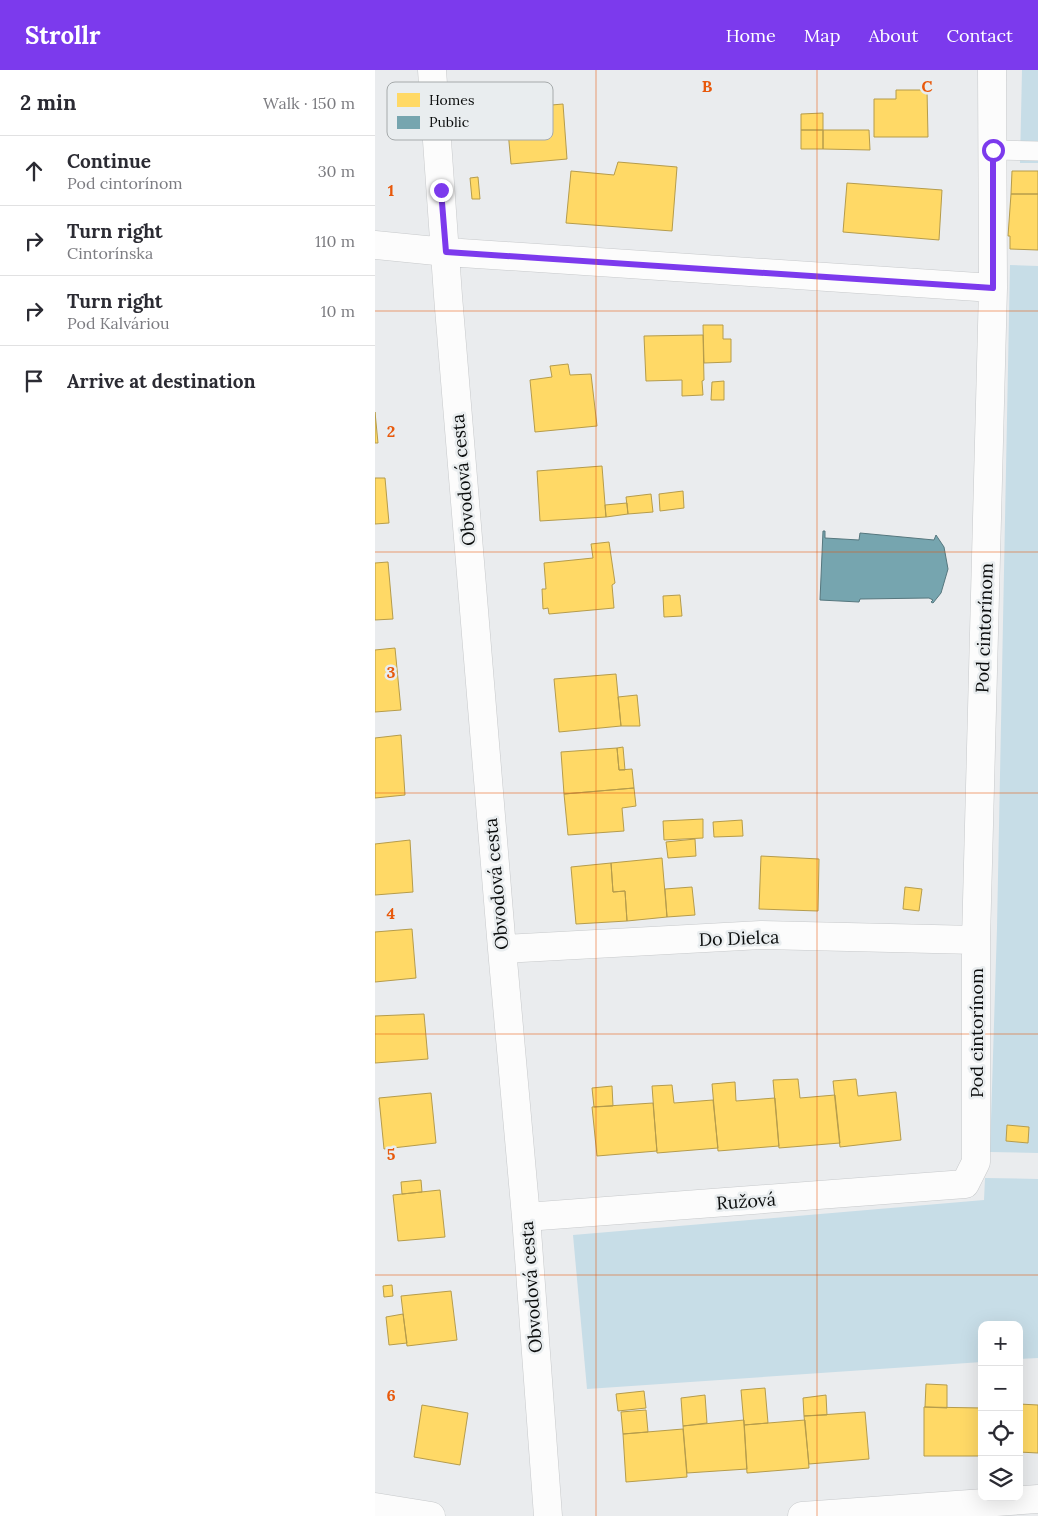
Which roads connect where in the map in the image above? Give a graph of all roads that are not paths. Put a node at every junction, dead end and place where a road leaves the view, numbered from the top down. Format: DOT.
graph roads {
  1 [pos="992,70"];
  2 [pos="437,140"];
  3 [pos="993,150"];
  4 [pos="1038,151"];
  5 [pos="375,245"];
  6 [pos="446,252"];
  7 [pos="993,288"];
  8 [pos="976,940"];
  9 [pos="502,949"];
  10 [pos="965,1184"];
  11 [pos="526,1217"];
  12 [pos="1038,1499"];
  13 [pos="375,1507"];
  14 [pos="936,1511"];
  15 [pos="431,1516"];
  16 [pos="549,1516"];
  17 [pos="802,1516"];
  1 -- 3 [label="street, Pod cintorínom"];
  2 -- 6 [label="street, Obvodová cesta"];
  3 -- 4 [label="lane"];
  3 -- 7 [label="street, Pod cintorínom"];
  5 -- 6 [label="street"];
  6 -- 7 [label="street"];
  6 -- 9 [label="street, Obvodová cesta"];
  7 -- 8 [label="street, Pod cintorínom"];
  8 -- 9 [label="street, Do Dielca"];
  8 -- 10 [label="street, Pod cintorínom"];
  9 -- 11 [label="street, Obvodová cesta"];
  10 -- 11 [label="street, Ružová"];
  11 -- 16 [label="street, Obvodová cesta"];
  12 -- 14 [label="street"];
  13 -- 15 [label="street"];
  14 -- 17 [label="street"];
}
